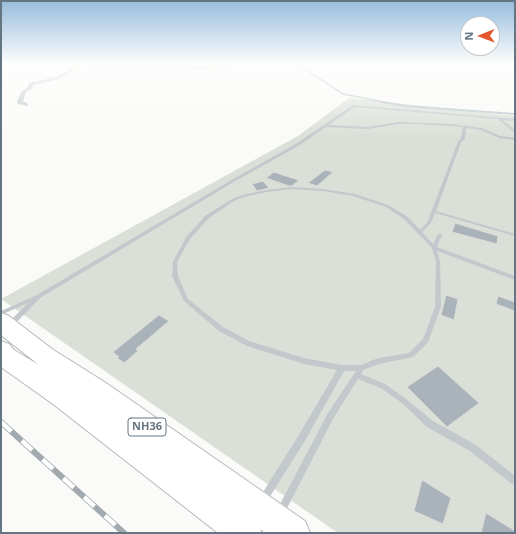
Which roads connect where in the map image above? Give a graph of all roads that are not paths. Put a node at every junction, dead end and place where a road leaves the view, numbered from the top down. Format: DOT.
graph roads {
  1 [pos="28,89"];
  2 [pos="26,105"];
  3 [pos="498,119"];
  4 [pos="515,120"];
  5 [pos="326,126"];
  6 [pos="465,126"];
  7 [pos="515,132"];
  8 [pos="515,139"];
  9 [pos="433,211"];
  10 [pos="420,232"];
  11 [pos="440,235"];
  12 [pos="515,235"];
  13 [pos="434,248"];
  14 [pos="515,278"];
  15 [pos="37,297"];
  16 [pos="2,329"];
  17 [pos="342,368"];
  18 [pos="361,368"];
  19 [pos="356,375"];
  20 [pos="515,481"];
  21 [pos="276,521"];
  22 [pos="246,533"];
  1 -- 2 [label="street"];
  3 -- 4 [label="lane"];
  3 -- 5 [label="lane"];
  3 -- 7 [label="lane"];
  5 -- 6 [label="lane"];
  5 -- 15 [label="lane"];
  6 -- 8 [label="lane"];
  6 -- 9 [label="lane"];
  9 -- 10 [label="lane"];
  9 -- 12 [label="lane"];
  10 -- 13 [label="lane"];
  10 -- 17 [label="lane"];
  11 -- 13 [label="lane"];
  13 -- 14 [label="lane"];
  13 -- 18 [label="lane"];
  15 -- 16 [label="lane"];
  15 -- 16 [label="lane"];
  16 -- 21 [label="highway, NH36"];
  16 -- 22 [label="highway, NH36"];
  17 -- 18 [label="lane"];
  17 -- 21 [label="lane"];
  18 -- 19 [label="lane"];
  19 -- 20 [label="lane"];
  19 -- 21 [label="lane"];
}
